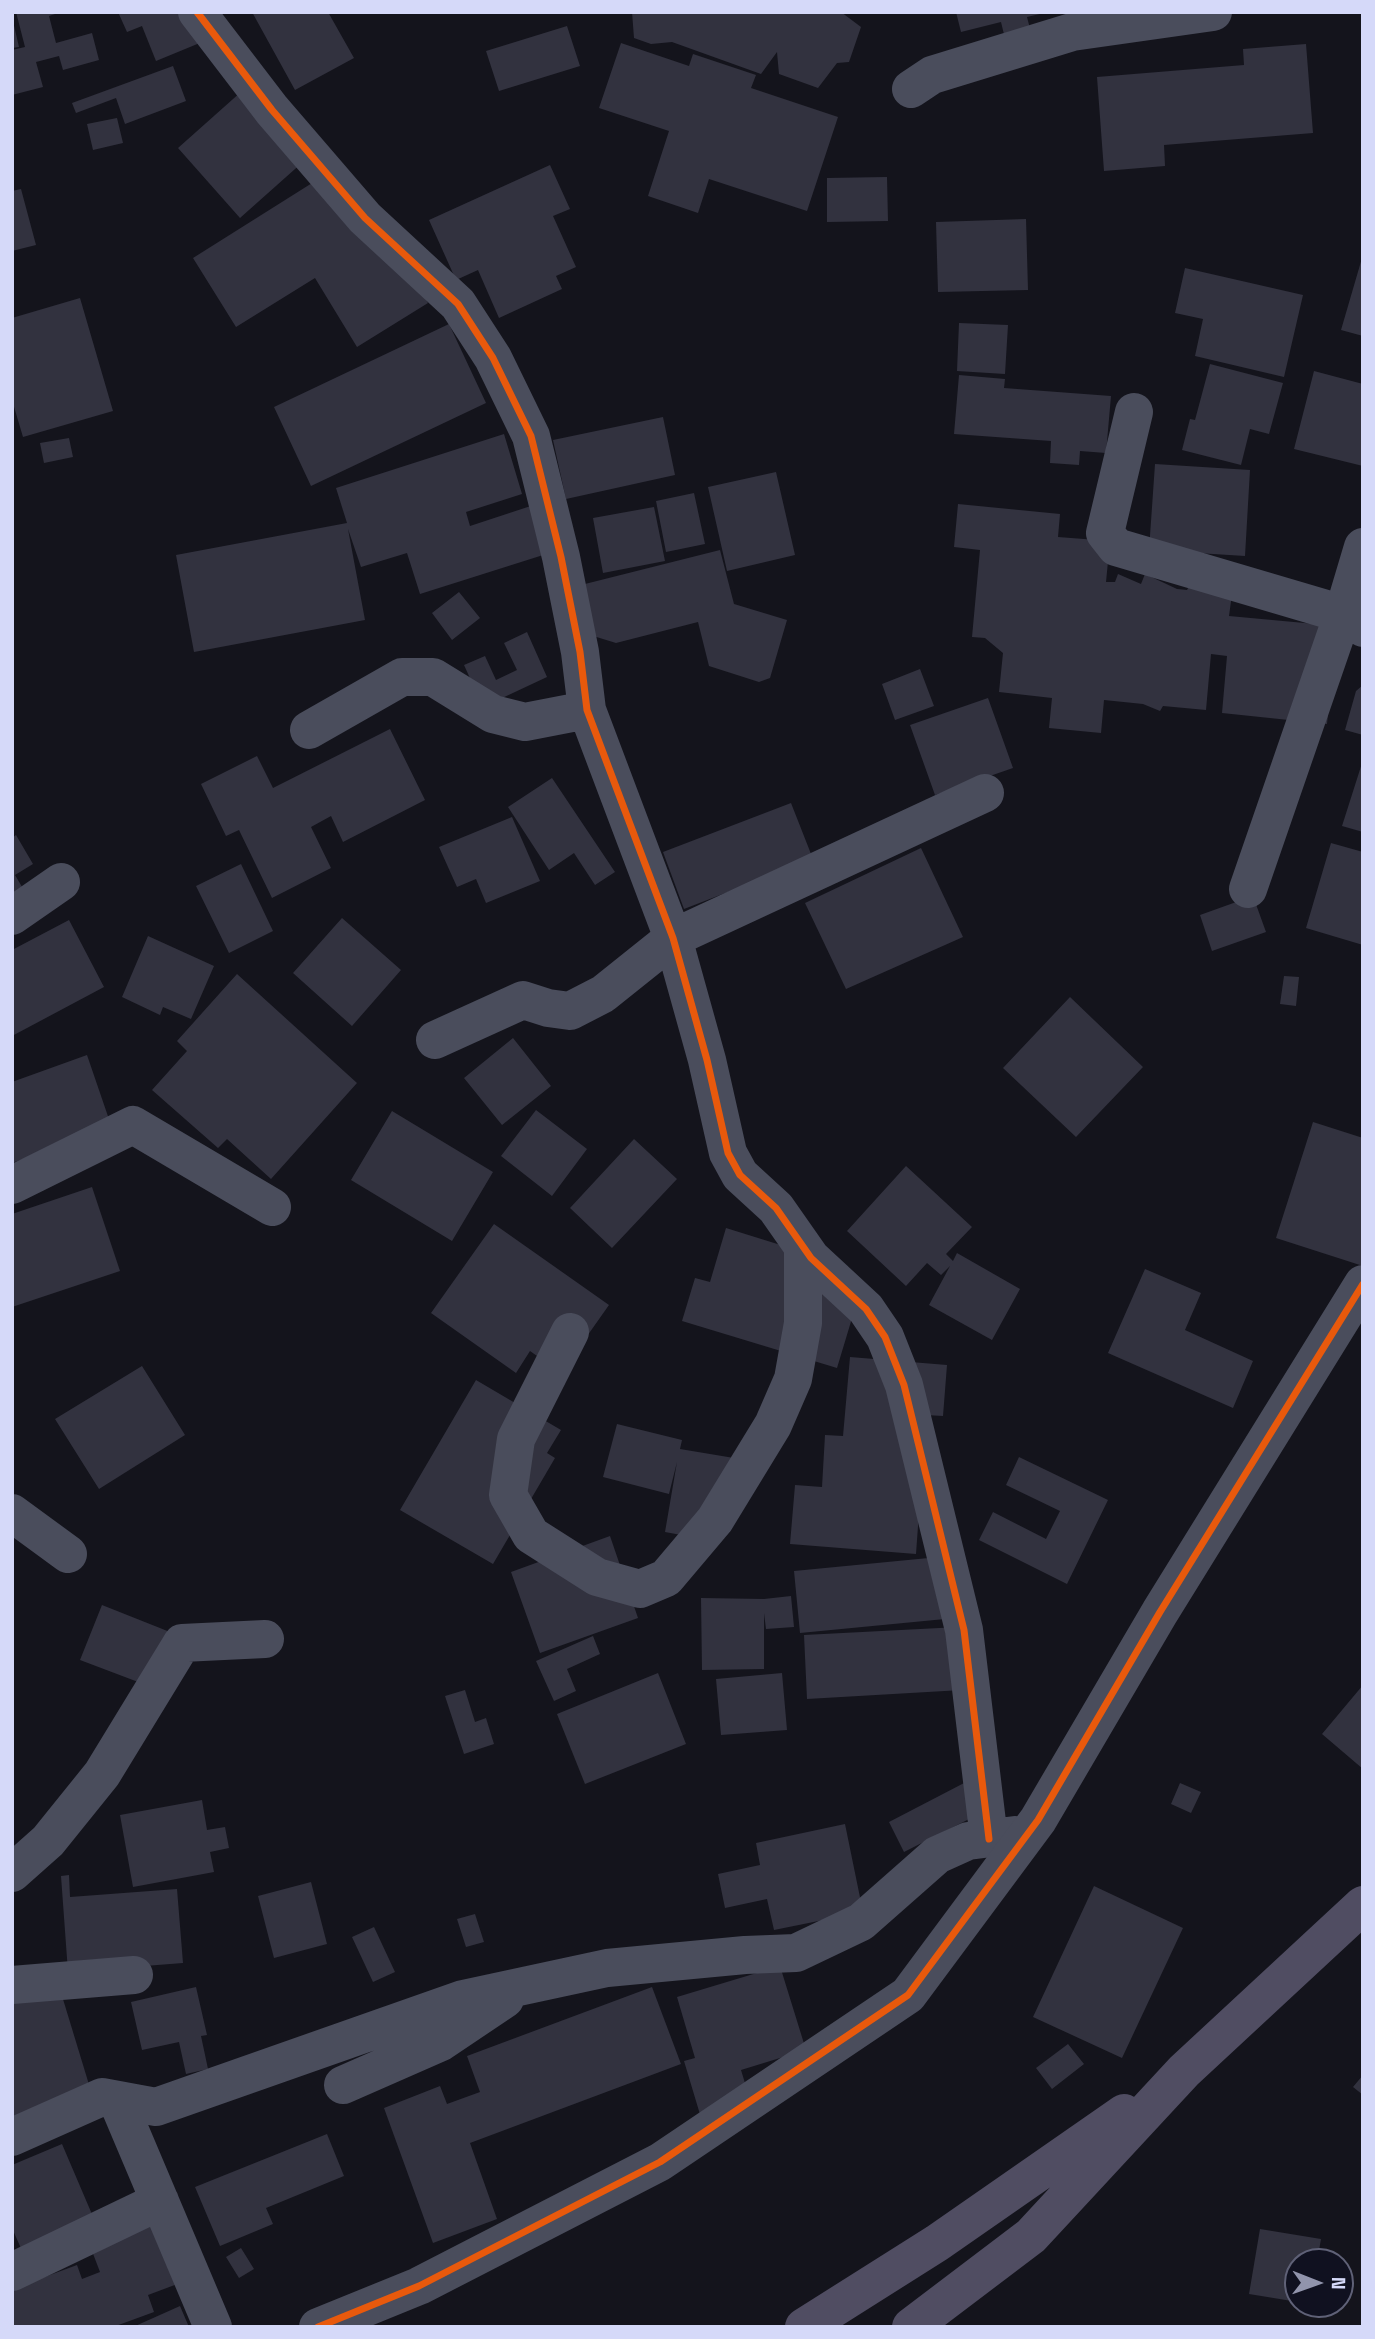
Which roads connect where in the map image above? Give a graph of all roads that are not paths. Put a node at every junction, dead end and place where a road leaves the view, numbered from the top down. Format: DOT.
graph roads {
  1 [pos="197,12"];
  2 [pos="1213,12"];
  3 [pos="1070,22"];
  4 [pos="911,89"];
  5 [pos="1134,412"];
  6 [pos="1363,547"];
  7 [pos="1353,621"];
  8 [pos="587,710"];
  9 [pos="309,730"];
  10 [pos="985,793"];
  11 [pos="61,882"];
  12 [pos="1248,889"];
  13 [pos="12,916"];
  14 [pos="673,938"];
  15 [pos="435,1040"];
  16 [pos="12,1185"];
  17 [pos="272,1207"];
  18 [pos="803,1247"];
  19 [pos="1363,1284"];
  20 [pos="570,1332"];
  21 [pos="12,1513"];
  22 [pos="68,1554"];
  23 [pos="265,1639"];
  24 [pos="1027,1833"];
  25 [pos="989,1839"];
  26 [pos="12,1873"];
  27 [pos="1363,1905"];
  28 [pos="134,1976"];
  29 [pos="12,1985"];
  30 [pos="525,1986"];
  31 [pos="1184,2071"];
  32 [pos="343,2085"];
  33 [pos="117,2100"];
  34 [pos="12,2137"];
  35 [pos="160,2201"];
  36 [pos="12,2272"];
  37 [pos="213,2327"];
  38 [pos="318,2327"];
  39 [pos="804,2327"];
  40 [pos="911,2327"];
  1 -- 8 [label="street"];
  2 -- 3 [label="street"];
  3 -- 4 [label="street"];
  5 -- 7 [label="street"];
  6 -- 7 [label="street"];
  7 -- 12 [label="street"];
  8 -- 9 [label="street"];
  8 -- 14 [label="street"];
  10 -- 14 [label="street"];
  11 -- 13 [label="street"];
  14 -- 15 [label="street"];
  14 -- 18 [label="street"];
  16 -- 17 [label="street"];
  18 -- 20 [label="street"];
  18 -- 25 [label="street"];
  19 -- 24 [label="street"];
  21 -- 22 [label="street"];
  23 -- 26 [label="street"];
  24 -- 25 [label="street"];
  24 -- 38 [label="street"];
  25 -- 30 [label="street"];
  27 -- 31 [label="main road"];
  28 -- 29 [label="street"];
  30 -- 32 [label="street"];
  30 -- 33 [label="street"];
  31 -- 39 [label="main road"];
  31 -- 40 [label="main road"];
  33 -- 34 [label="street"];
  33 -- 35 [label="street"];
  35 -- 36 [label="street"];
  35 -- 37 [label="street"];
}
